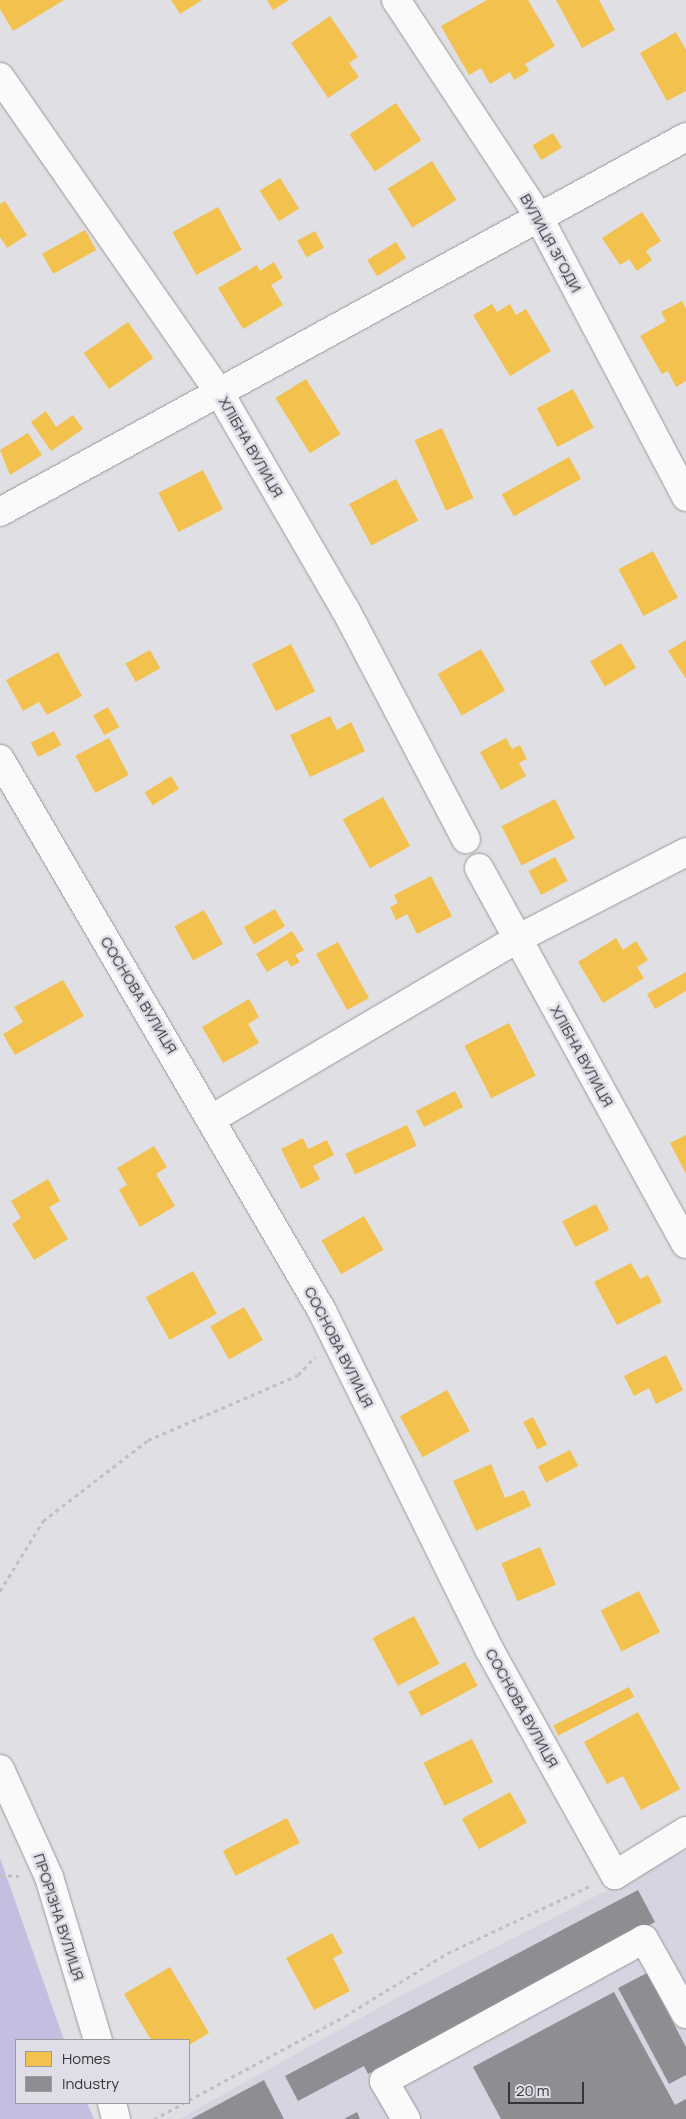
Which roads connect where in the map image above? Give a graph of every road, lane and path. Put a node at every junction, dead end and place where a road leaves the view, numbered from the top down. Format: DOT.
graph roads {
  1 [pos="396,0"];
  2 [pos="0,77"];
  3 [pos="686,137"];
  4 [pos="538,214"];
  5 [pos="219,392"];
  6 [pos="686,497"];
  7 [pos="0,512"];
  8 [pos="0,759"];
  9 [pos="466,840"];
  10 [pos="686,852"];
  11 [pos="479,868"];
  12 [pos="517,939"];
  13 [pos="213,1118"];
  14 [pos="686,1244"];
  15 [pos="335,1336"];
  16 [pos="0,1591"];
  17 [pos="0,1769"];
  18 [pos="686,1831"];
  19 [pos="615,1875"];
  20 [pos="686,2014"];
  21 [pos="98,2039"];
  22 [pos="190,2099"];
  23 [pos="112,2104"];
  24 [pos="182,2104"];
  25 [pos="116,2119"];
  26 [pos="154,2119"];
  27 [pos="406,2119"];
  1 -- 4 [label="street, ВУЛИЦЯ ЗГОДИ"];
  2 -- 5 [label="street, ХЛІБНА ВУЛИЦЯ"];
  3 -- 4 [label="street"];
  4 -- 5 [label="street"];
  4 -- 6 [label="street, ВУЛИЦЯ ЗГОДИ"];
  5 -- 7 [label="street"];
  5 -- 9 [label="street, ХЛІБНА ВУЛИЦЯ"];
  8 -- 13 [label="street, СОСНОВА ВУЛИЦЯ"];
  10 -- 12 [label="street"];
  11 -- 12 [label="street, ХЛІБНА ВУЛИЦЯ"];
  12 -- 13 [label="street"];
  12 -- 14 [label="street, ХЛІБНА ВУЛИЦЯ"];
  13 -- 15 [label="street, СОСНОВА ВУЛИЦЯ"];
  15 -- 16 [label="path"];
  15 -- 19 [label="street, СОСНОВА ВУЛИЦЯ"];
  17 -- 21 [label="street, ПРОРІЗНА ВУЛИЦЯ"];
  18 -- 19 [label="street"];
  19 -- 22 [label="path"];
  20 -- 27 [label="street"];
  23 -- 25 [label="street"];
  24 -- 26 [label="path"];
}
